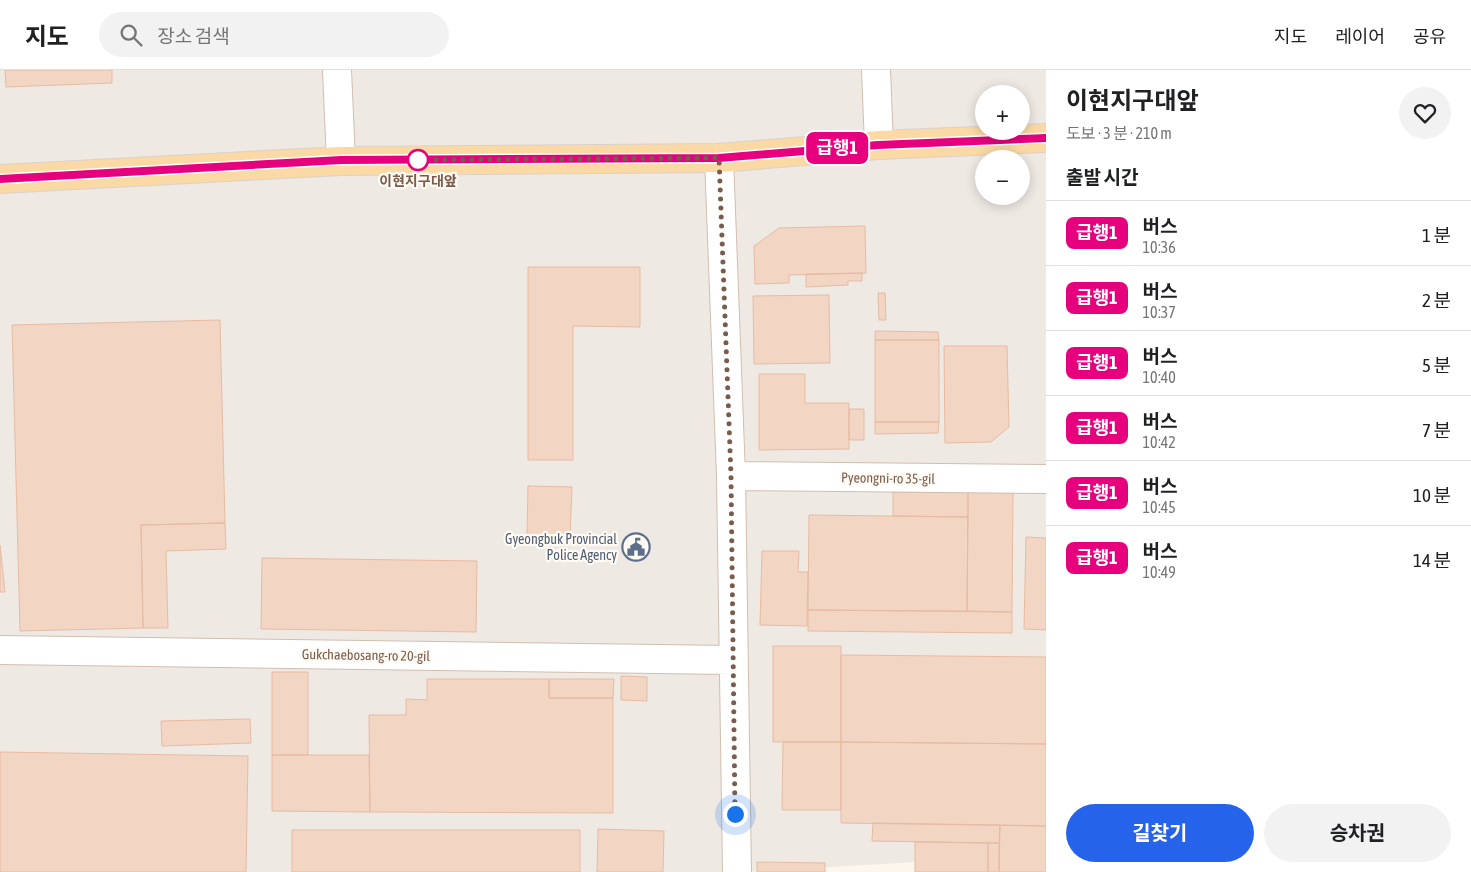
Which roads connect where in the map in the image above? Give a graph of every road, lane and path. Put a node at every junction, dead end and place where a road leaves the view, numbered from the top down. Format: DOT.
graph roads {
  1 [pos="337,70"];
  2 [pos="876,70"];
  3 [pos="1046,138"];
  4 [pos="878,145"];
  5 [pos="719,158"];
  6 [pos="341,160"];
  7 [pos="0,179"];
  8 [pos="731,476"];
  9 [pos="1046,479"];
  10 [pos="0,650"];
  11 [pos="732,660"];
  12 [pos="736,872"];
  1 -- 6 [label="street"];
  2 -- 4 [label="street"];
  3 -- 4 [label="main road"];
  4 -- 5 [label="main road"];
  5 -- 6 [label="main road"];
  5 -- 8 [label="street"];
  6 -- 7 [label="main road"];
  8 -- 9 [label="street, Pyeongni-ro 35-gil"];
  8 -- 11 [label="street"];
  10 -- 11 [label="street, Gukchaebosang-ro 20-gil"];
  11 -- 12 [label="street"];
}
